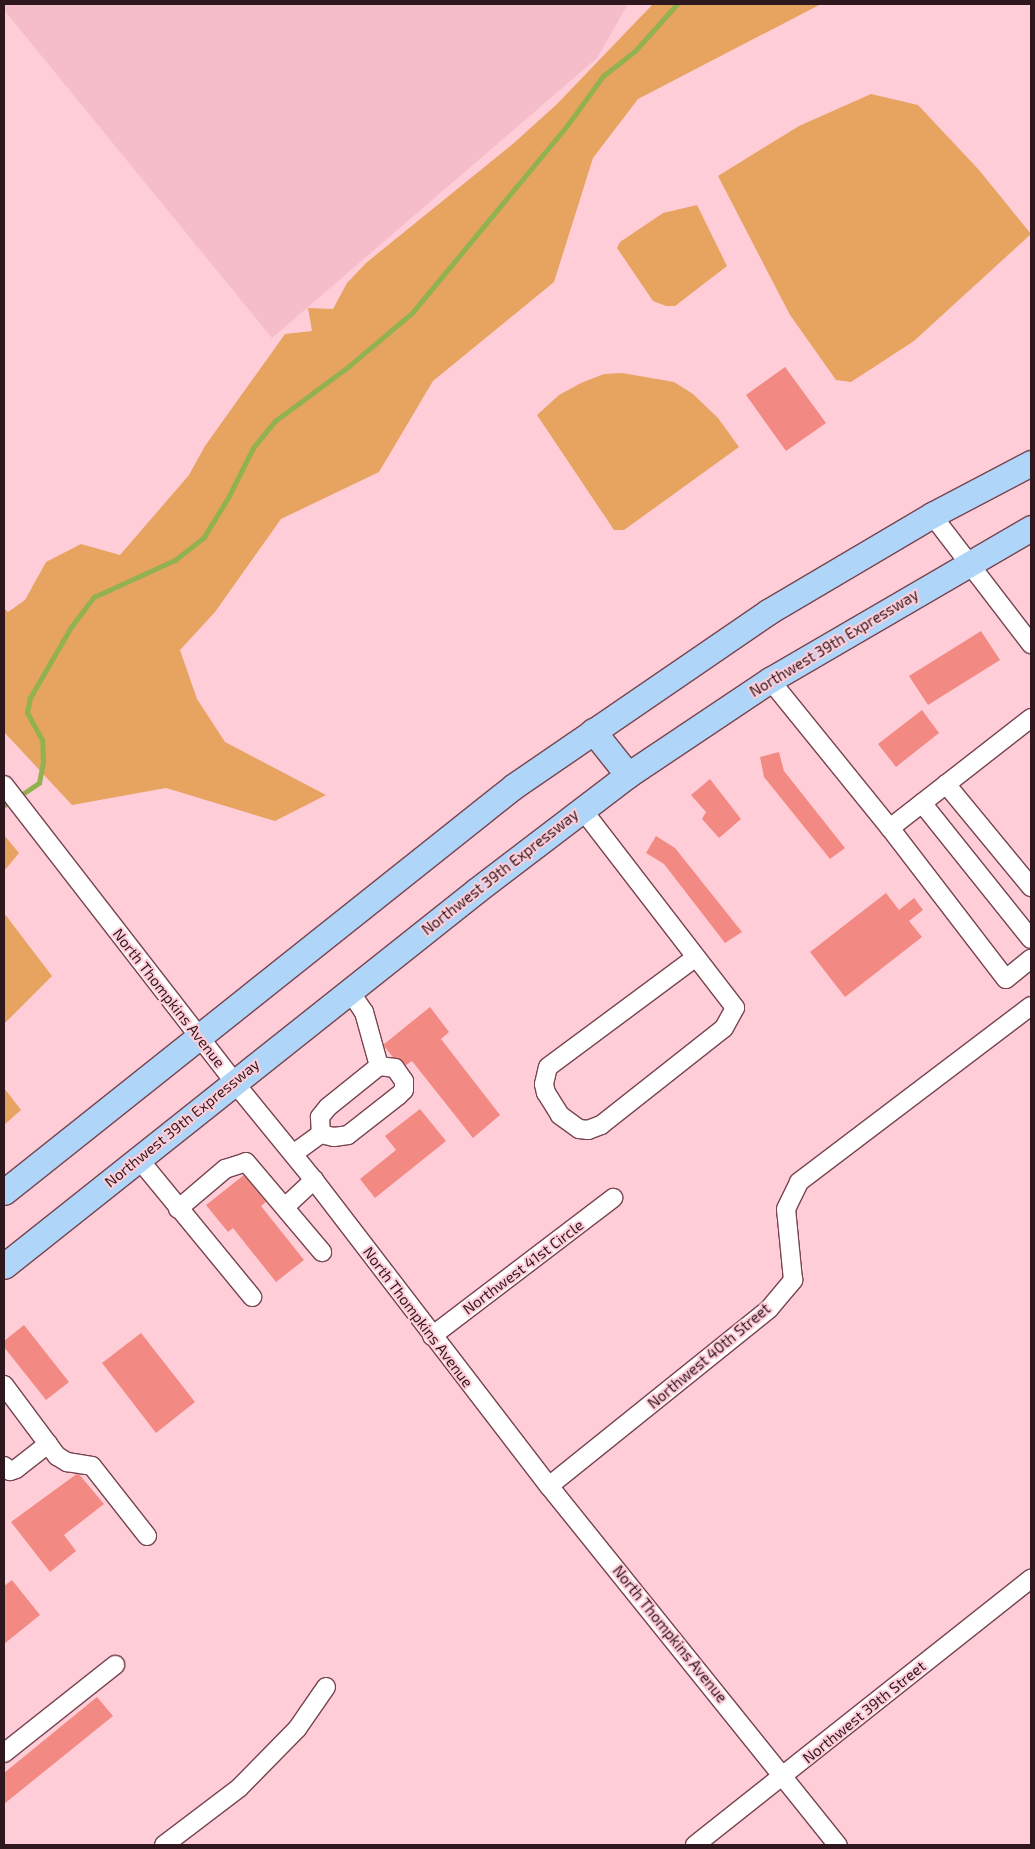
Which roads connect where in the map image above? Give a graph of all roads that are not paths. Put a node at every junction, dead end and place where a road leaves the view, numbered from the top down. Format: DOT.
graph roads {
  1 [pos="1031,463"];
  2 [pos="932,515"];
  3 [pos="1031,528"];
  4 [pos="968,563"];
  5 [pos="1031,644"];
  6 [pos="770,680"];
  7 [pos="1031,718"];
  8 [pos="593,730"];
  9 [pos="628,775"];
  10 [pos="946,784"];
  11 [pos="4,785"];
  12 [pos="922,803"];
  13 [pos="582,809"];
  14 [pos="890,828"];
  15 [pos="1031,887"];
  16 [pos="1031,939"];
  17 [pos="695,958"];
  18 [pos="1031,960"];
  19 [pos="349,990"];
  20 [pos="1031,1006"];
  21 [pos="200,1035"];
  22 [pos="379,1066"];
  23 [pos="234,1082"];
  24 [pos="321,1134"];
  25 [pos="293,1154"];
  26 [pos="138,1158"];
  27 [pos="314,1180"];
  28 [pos="4,1192"];
  29 [pos="614,1198"];
  30 [pos="285,1207"];
  31 [pos="178,1209"];
  32 [pos="322,1252"];
  33 [pos="4,1266"];
  34 [pos="252,1297"];
  35 [pos="432,1336"];
  36 [pos="4,1386"];
  37 [pos="48,1444"];
  38 [pos="4,1466"];
  39 [pos="550,1486"];
  40 [pos="147,1536"];
  41 [pos="1031,1578"];
  42 [pos="115,1665"];
  43 [pos="326,1686"];
  44 [pos="4,1753"];
  45 [pos="784,1775"];
  46 [pos="164,1845"];
  47 [pos="695,1845"];
  48 [pos="838,1845"];
  1 -- 2 [label="highway"];
  2 -- 4 [label="street"];
  2 -- 8 [label="highway"];
  3 -- 4 [label="highway, Northwest 39th Expressway"];
  4 -- 5 [label="street"];
  4 -- 6 [label="highway, Northwest 39th Expressway"];
  6 -- 9 [label="highway, Northwest 39th Expressway"];
  6 -- 14 [label="street"];
  7 -- 10 [label="street"];
  8 -- 9 [label="highway"];
  8 -- 21 [label="highway"];
  9 -- 13 [label="highway, Northwest 39th Expressway"];
  10 -- 12 [label="street"];
  10 -- 15 [label="street"];
  11 -- 21 [label="street, North Thompkins Avenue"];
  12 -- 14 [label="street"];
  12 -- 16 [label="street"];
  13 -- 17 [label="street"];
  13 -- 19 [label="highway, Northwest 39th Expressway"];
  14 -- 18 [label="street"];
  17 -- 17 [label="street"];
  19 -- 22 [label="street"];
  19 -- 23 [label="highway, Northwest 39th Expressway"];
  20 -- 39 [label="street, Northwest 40th Street"];
  21 -- 23 [label="street, North Thompkins Avenue"];
  21 -- 28 [label="highway"];
  22 -- 24 [label="street"];
  22 -- 24 [label="street"];
  23 -- 25 [label="street, North Thompkins Avenue"];
  23 -- 26 [label="highway, Northwest 39th Expressway"];
  24 -- 25 [label="street"];
  25 -- 27 [label="street, North Thompkins Avenue"];
  26 -- 31 [label="street"];
  26 -- 33 [label="highway, Northwest 39th Expressway"];
  27 -- 30 [label="street"];
  27 -- 35 [label="street, North Thompkins Avenue"];
  29 -- 35 [label="street, Northwest 41st Circle"];
  30 -- 31 [label="street"];
  30 -- 32 [label="street"];
  31 -- 34 [label="street"];
  35 -- 39 [label="street, North Thompkins Avenue"];
  36 -- 37 [label="street"];
  37 -- 38 [label="street"];
  37 -- 40 [label="street"];
  39 -- 45 [label="street, North Thompkins Avenue"];
  41 -- 45 [label="street, Northwest 39th Street"];
  42 -- 44 [label="street"];
  43 -- 46 [label="street"];
  45 -- 47 [label="street, Northwest 39th Street"];
  45 -- 48 [label="street, North Thompkins Avenue"];
}
